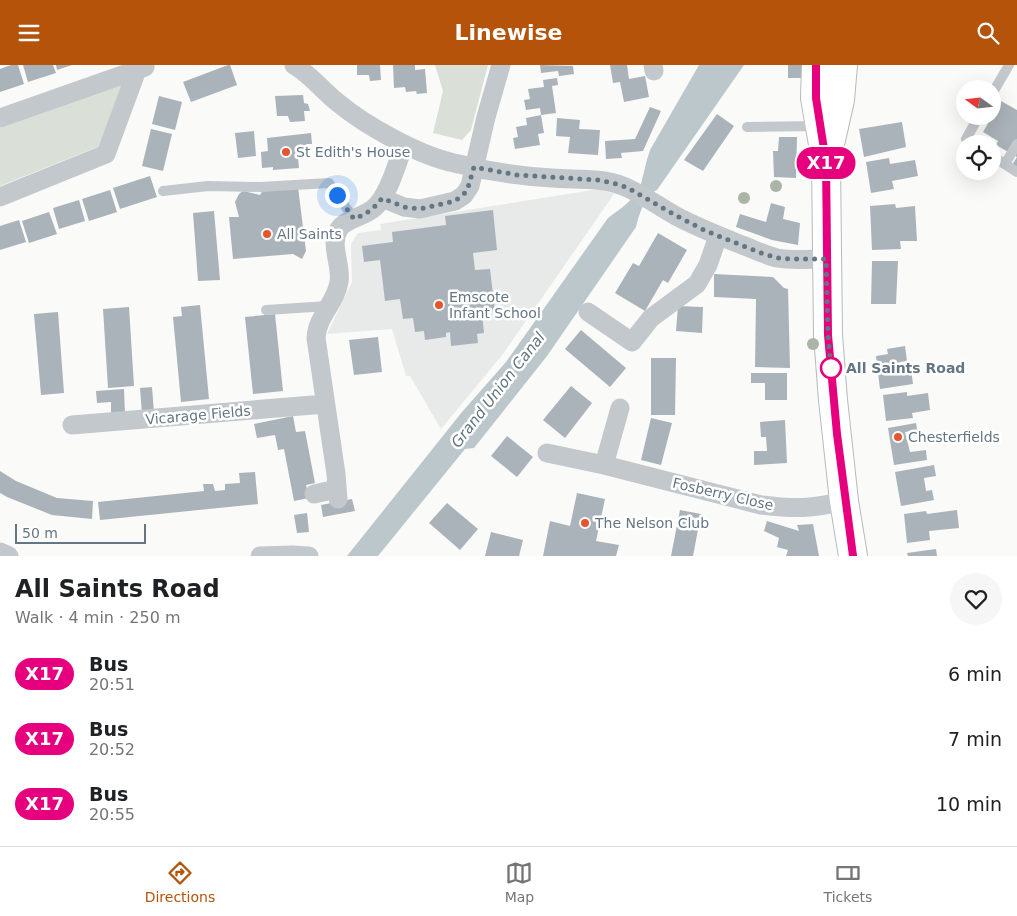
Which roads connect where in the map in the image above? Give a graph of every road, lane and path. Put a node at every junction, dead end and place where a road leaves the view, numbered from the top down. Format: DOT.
graph roads {
  1 [pos="294,65"];
  2 [pos="501,65"];
  3 [pos="816,65"];
  4 [pos="828,65"];
  5 [pos="843,65"];
  6 [pos="1010,65"];
  7 [pos="144,67"];
  8 [pos="1001,80"];
  9 [pos="0,117"];
  10 [pos="820,125"];
  11 [pos="747,127"];
  12 [pos="404,145"];
  13 [pos="1016,149"];
  14 [pos="826,162"];
  15 [pos="1001,162"];
  16 [pos="1005,164"];
  17 [pos="474,167"];
  18 [pos="1017,171"];
  19 [pos="163,191"];
  20 [pos="0,197"];
  21 [pos="382,198"];
  22 [pos="354,219"];
  23 [pos="718,236"];
  24 [pos="826,259"];
  25 [pos="328,306"];
  26 [pos="266,310"];
  27 [pos="588,312"];
  28 [pos="325,404"];
  29 [pos="620,408"];
  30 [pos="72,425"];
  31 [pos="547,453"];
  32 [pos="604,465"];
  33 [pos="314,494"];
  34 [pos="844,501"];
  35 [pos="0,551"];
  36 [pos="9,556"];
  37 [pos="260,556"];
  38 [pos="309,556"];
  39 [pos="853,556"];
  1 -- 12 [label="street"];
  2 -- 17 [label="street"];
  3 -- 10 [label="main road"];
  4 -- 10 [label="street"];
  5 -- 14 [label="main road"];
  6 -- 8 [label="lane"];
  7 -- 9 [label="street"];
  7 -- 20 [label="street"];
  10 -- 11 [label="lane"];
  10 -- 14 [label="main road"];
  12 -- 17 [label="street"];
  12 -- 21 [label="street"];
  13 -- 16 [label="lane"];
  14 -- 24 [label="main road"];
  15 -- 16 [label="lane"];
  16 -- 18 [label="lane"];
  17 -- 21 [label="street"];
  17 -- 23 [label="street"];
  19 -- 22 [label="lane"];
  21 -- 22 [label="street"];
  22 -- 25 [label="street"];
  23 -- 24 [label="street"];
  23 -- 27 [label="street"];
  24 -- 34 [label="main road"];
  25 -- 26 [label="lane"];
  25 -- 28 [label="street"];
  28 -- 30 [label="street, Vicarage Fields"];
  28 -- 33 [label="street"];
  29 -- 32 [label="street"];
  31 -- 32 [label="street, Fosberry Close"];
  32 -- 34 [label="street, Fosberry Close"];
  34 -- 39 [label="main road"];
  35 -- 36 [label="street"];
  37 -- 38 [label="street"];
}
